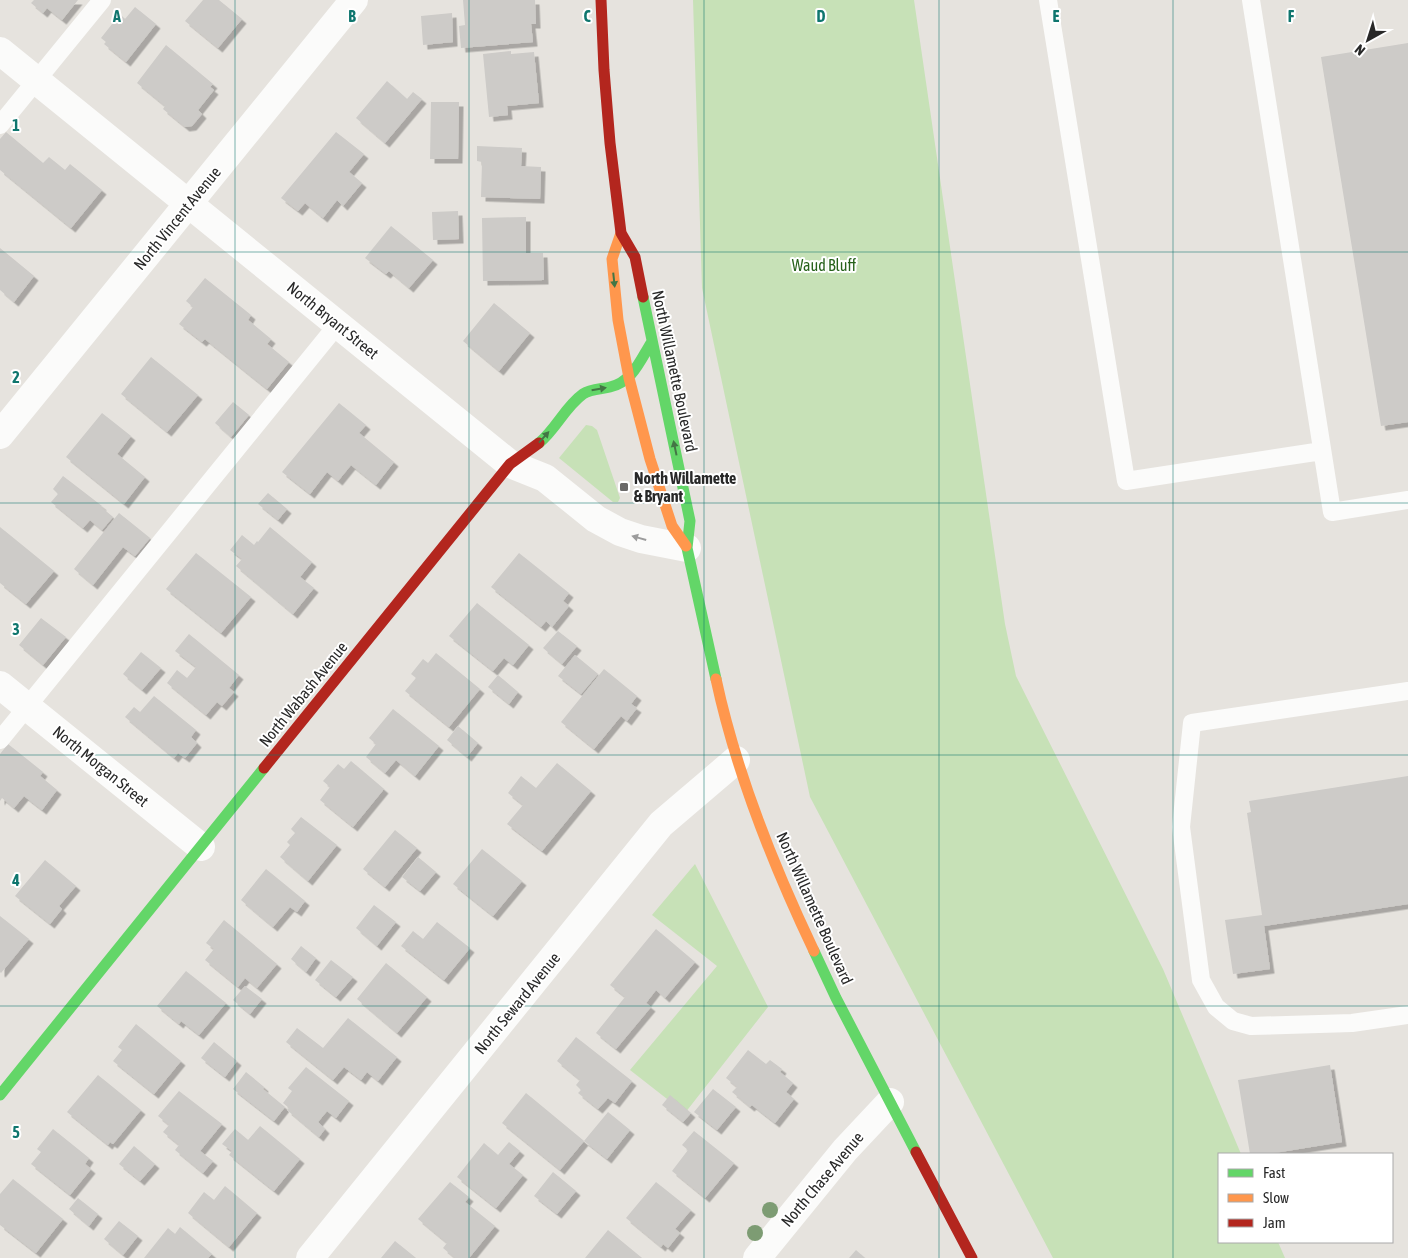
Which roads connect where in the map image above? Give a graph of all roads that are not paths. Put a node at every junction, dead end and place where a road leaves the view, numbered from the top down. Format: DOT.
graph roads {
  1 [pos="102,0"];
  2 [pos="354,0"];
  3 [pos="601,0"];
  4 [pos="1048,0"];
  5 [pos="1251,0"];
  6 [pos="0,51"];
  7 [pos="37,81"];
  8 [pos="0,126"];
  9 [pos="189,203"];
  10 [pos="621,233"];
  11 [pos="338,324"];
  12 [pos="651,344"];
  13 [pos="628,378"];
  14 [pos="0,435"];
  15 [pos="1322,450"];
  16 [pos="510,464"];
  17 [pos="1408,500"];
  18 [pos="687,548"];
  19 [pos="0,685"];
  20 [pos="1408,691"];
  21 [pos="27,706"];
  22 [pos="0,740"];
  23 [pos="736,760"];
  24 [pos="201,847"];
  25 [pos="1408,1015"];
  26 [pos="0,1095"];
  27 [pos="890,1102"];
  28 [pos="310,1258"];
  29 [pos="757,1258"];
  30 [pos="972,1258"];
  1 -- 7 [label="lane"];
  2 -- 9 [label="street, North Vincent Avenue"];
  3 -- 10 [label="main road, North Willamette Boulevard"];
  4 -- 15 [label="lane"];
  5 -- 15 [label="lane"];
  6 -- 7 [label="street, North Bryant Street"];
  7 -- 8 [label="lane"];
  7 -- 9 [label="street, North Bryant Street"];
  9 -- 11 [label="street, North Bryant Street"];
  9 -- 14 [label="street, North Vincent Avenue"];
  10 -- 12 [label="main road, North Willamette Boulevard"];
  10 -- 13 [label="main road, North Willamette Boulevard, one-way"];
  11 -- 16 [label="street, North Bryant Street"];
  11 -- 21 [label="lane"];
  12 -- 13 [label="main road, North Wabash Avenue"];
  18 -- 12 [label="main road, North Willamette Boulevard, one-way"];
  16 -- 13 [label="main road, North Wabash Avenue, one-way"];
  13 -- 18 [label="main road, North Willamette Boulevard"];
  15 -- 17 [label="lane"];
  18 -- 16 [label="street, North Bryant Street, one-way"];
  16 -- 24 [label="main road, North Wabash Avenue"];
  18 -- 23 [label="main road, North Willamette Boulevard"];
  19 -- 21 [label="street, North Morgan Street"];
  20 -- 25 [label="lane"];
  21 -- 22 [label="lane"];
  21 -- 24 [label="street, North Morgan Street"];
  23 -- 27 [label="main road, North Willamette Boulevard"];
  23 -- 28 [label="street, North Seward Avenue"];
  24 -- 26 [label="main road, North Wabash Avenue"];
  27 -- 29 [label="street, North Chase Avenue"];
  27 -- 30 [label="main road, North Willamette Boulevard"];
}
